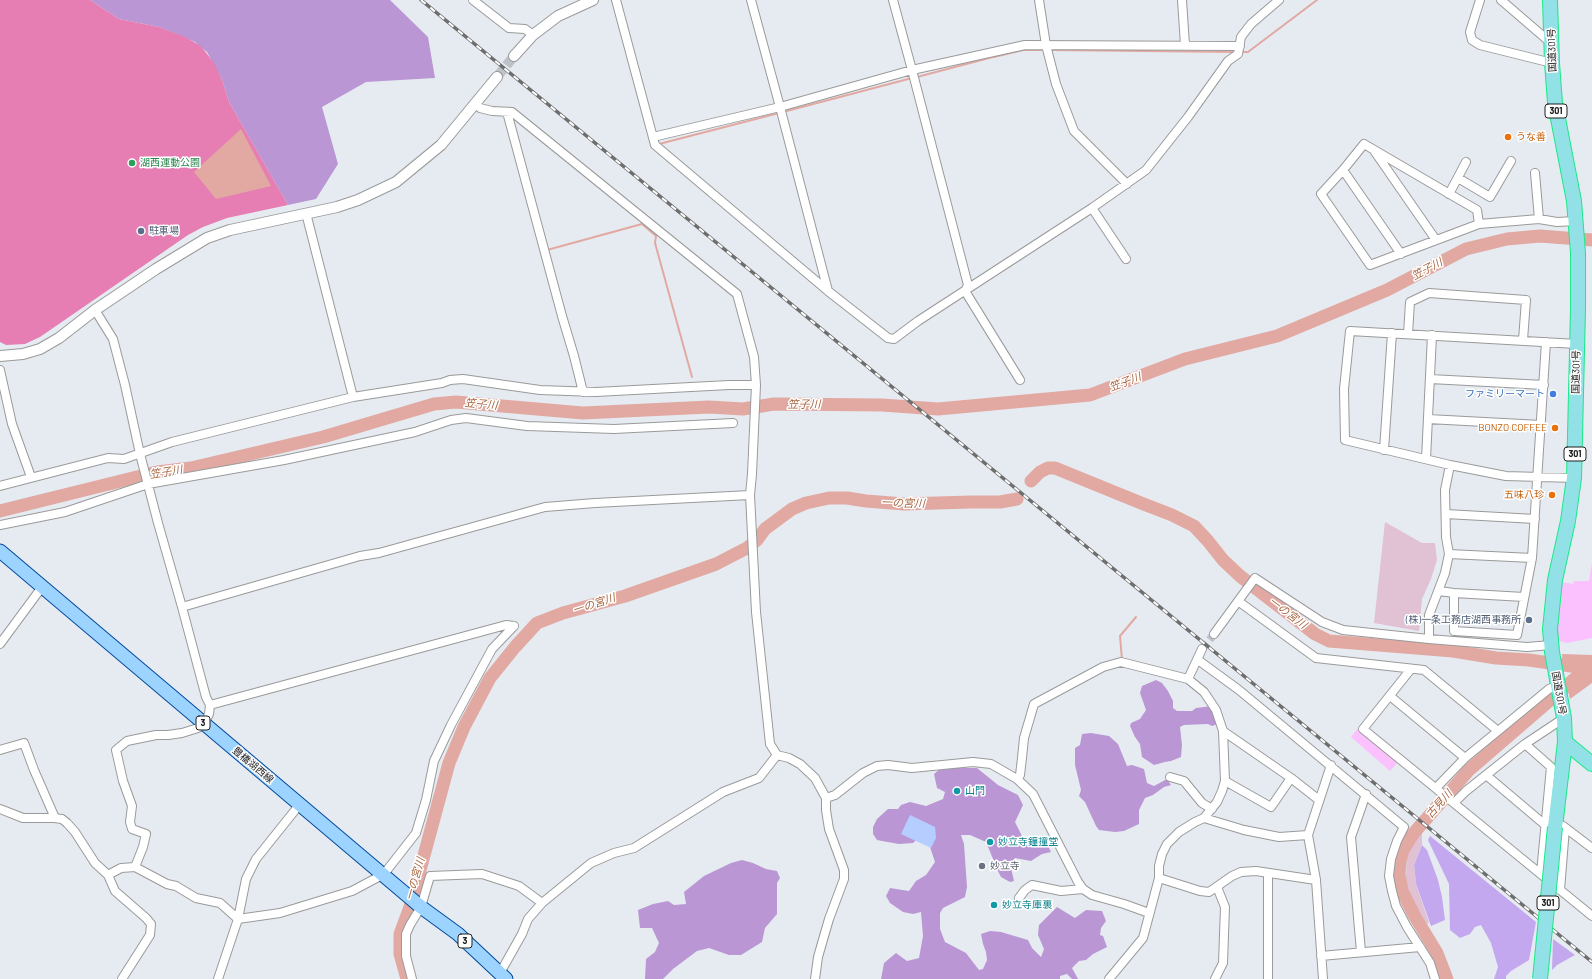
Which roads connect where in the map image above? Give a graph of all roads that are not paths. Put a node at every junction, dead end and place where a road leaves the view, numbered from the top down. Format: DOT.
graph roads {
  1 [pos="473,0"];
  2 [pos="593,0"];
  3 [pos="616,0"];
  4 [pos="751,0"];
  5 [pos="893,0"];
  6 [pos="1039,0"];
  7 [pos="1182,0"];
  8 [pos="1279,0"];
  9 [pos="1480,0"];
  10 [pos="1501,0"];
  11 [pos="1550,0"];
  12 [pos="533,35"];
  13 [pos="1551,43"];
  14 [pos="1046,45"];
  15 [pos="1185,45"];
  16 [pos="1239,49"];
  17 [pos="514,56"];
  18 [pos="1552,63"];
  19 [pos="912,70"];
  20 [pos="497,77"];
  21 [pos="475,104"];
  22 [pos="780,107"];
  23 [pos="507,112"];
  24 [pos="653,137"];
  25 [pos="1374,151"];
  26 [pos="1511,161"];
  27 [pos="1466,162"];
  28 [pos="1343,170"];
  29 [pos="1534,173"];
  30 [pos="1458,178"];
  31 [pos="1127,184"];
  32 [pos="1449,194"];
  33 [pos="1092,208"];
  34 [pos="306,214"];
  35 [pos="1539,218"];
  36 [pos="1480,224"];
  37 [pos="1576,224"];
  38 [pos="1436,240"];
  39 [pos="1401,254"];
  40 [pos="1126,259"];
  41 [pos="828,291"];
  42 [pos="965,291"];
  43 [pos="96,310"];
  44 [pos="1392,333"];
  45 [pos="1408,334"];
  46 [pos="1432,335"];
  47 [pos="1523,340"];
  48 [pos="1546,342"];
  49 [pos="1577,344"];
  50 [pos="0,356"];
  51 [pos="0,370"];
  52 [pos="1430,379"];
  53 [pos="1020,380"];
  54 [pos="756,385"];
  55 [pos="1544,385"];
  56 [pos="583,392"];
  57 [pos="353,397"];
  58 [pos="1428,419"];
  59 [pos="733,423"];
  60 [pos="1541,425"];
  61 [pos="1384,450"];
  62 [pos="140,456"];
  63 [pos="1426,459"];
  64 [pos="1450,465"];
  65 [pos="31,477"];
  66 [pos="1538,478"];
  67 [pos="1574,478"];
  68 [pos="148,484"];
  69 [pos="0,486"];
  70 [pos="750,495"];
  71 [pos="1446,514"];
  72 [pos="1535,519"];
  73 [pos="0,525"];
  74 [pos="0,551"];
  75 [pos="1449,554"];
  76 [pos="1532,558"];
  77 [pos="42,587"];
  78 [pos="1439,591"];
  79 [pos="1454,593"];
  80 [pos="1524,597"];
  81 [pos="1238,601"];
  82 [pos="182,607"];
  83 [pos="1214,634"];
  84 [pos="1429,639"];
  85 [pos="0,644"];
  86 [pos="1547,647"];
  87 [pos="1202,649"];
  88 [pos="1198,660"];
  89 [pos="1411,668"];
  90 [pos="1188,679"];
  91 [pos="1558,687"];
  92 [pos="1390,696"];
  93 [pos="210,705"];
  94 [pos="1562,711"];
  95 [pos="204,724"];
  96 [pos="1223,731"];
  97 [pos="1498,731"];
  98 [pos="1565,742"];
  99 [pos="1525,744"];
  100 [pos="0,750"];
  101 [pos="777,755"];
  102 [pos="1465,758"];
  103 [pos="1592,764"];
  104 [pos="1331,766"];
  105 [pos="1486,775"];
  106 [pos="1170,777"];
  107 [pos="1291,778"];
  108 [pos="1018,779"];
  109 [pos="1225,780"];
  110 [pos="1436,788"];
  111 [pos="1366,794"];
  112 [pos="826,798"];
  113 [pos="1319,800"];
  114 [pos="1453,802"];
  115 [pos="300,804"];
  116 [pos="0,809"];
  117 [pos="1212,809"];
  118 [pos="54,818"];
  119 [pos="1204,818"];
  120 [pos="1557,826"];
  121 [pos="1308,836"];
  122 [pos="1592,848"];
  123 [pos="135,868"];
  124 [pos="1268,873"];
  125 [pos="1541,873"];
  126 [pos="384,874"];
  127 [pos="108,875"];
  128 [pos="1159,878"];
  129 [pos="1316,880"];
  130 [pos="1217,886"];
  131 [pos="1083,889"];
  132 [pos="1560,890"];
  133 [pos="1019,898"];
  134 [pos="542,903"];
  135 [pos="421,907"];
  136 [pos="1149,914"];
  137 [pos="1592,916"];
  138 [pos="238,918"];
  139 [pos="1420,947"];
  140 [pos="1361,952"];
  141 [pos="1321,956"];
  142 [pos="503,976"];
  143 [pos="122,979"];
  144 [pos="218,979"];
  145 [pos="412,979"];
  146 [pos="815,979"];
  147 [pos="1109,979"];
  148 [pos="1215,979"];
  149 [pos="1268,979"];
  150 [pos="1324,979"];
  151 [pos="1435,979"];
  152 [pos="1540,979"];
  1 -- 12 [label="street"];
  2 -- 12 [label="street"];
  3 -- 24 [label="street"];
  4 -- 22 [label="street"];
  5 -- 19 [label="street"];
  6 -- 14 [label="street"];
  7 -- 15 [label="street"];
  8 -- 16 [label="street"];
  9 -- 18 [label="street"];
  10 -- 13 [label="street"];
  11 -- 13 [label="highway, 国道301号 / 301"];
  12 -- 17 [label="street"];
  13 -- 18 [label="highway, 国道301号 / 301"];
  14 -- 15 [label="street"];
  14 -- 19 [label="street"];
  14 -- 31 [label="street"];
  15 -- 16 [label="street"];
  16 -- 31 [label="street"];
  18 -- 37 [label="highway, 国道301号 / 301"];
  19 -- 22 [label="street"];
  19 -- 42 [label="street"];
  20 -- 21 [label="street"];
  21 -- 23 [label="street"];
  21 -- 34 [label="street"];
  22 -- 24 [label="street"];
  22 -- 41 [label="street"];
  23 -- 54 [label="street"];
  23 -- 56 [label="street"];
  24 -- 41 [label="street"];
  25 -- 28 [label="street"];
  25 -- 32 [label="street"];
  25 -- 38 [label="street"];
  26 -- 30 [label="street"];
  27 -- 30 [label="street"];
  28 -- 39 [label="street"];
  28 -- 39 [label="street"];
  29 -- 35 [label="street"];
  30 -- 32 [label="street"];
  31 -- 33 [label="street"];
  32 -- 36 [label="street"];
  33 -- 40 [label="street"];
  33 -- 42 [label="street"];
  34 -- 43 [label="street"];
  34 -- 57 [label="street"];
  35 -- 36 [label="street"];
  35 -- 37 [label="street"];
  36 -- 38 [label="street"];
  37 -- 49 [label="highway, 国道301号 / 301"];
  38 -- 39 [label="street"];
  41 -- 42 [label="street"];
  42 -- 53 [label="street"];
  43 -- 50 [label="street"];
  43 -- 62 [label="street"];
  44 -- 45 [label="street"];
  44 -- 61 [label="street"];
  44 -- 61 [label="street"];
  45 -- 46 [label="street"];
  45 -- 47 [label="street"];
  46 -- 47 [label="street"];
  46 -- 52 [label="street"];
  47 -- 48 [label="street"];
  48 -- 49 [label="street"];
  48 -- 55 [label="street"];
  49 -- 67 [label="highway, 国道301号 / 301"];
  51 -- 65 [label="street"];
  52 -- 55 [label="street"];
  52 -- 58 [label="street"];
  54 -- 56 [label="street"];
  54 -- 70 [label="street"];
  55 -- 60 [label="street"];
  56 -- 57 [label="street"];
  57 -- 62 [label="street"];
  58 -- 60 [label="street"];
  58 -- 63 [label="street"];
  59 -- 68 [label="street"];
  60 -- 66 [label="street"];
  61 -- 63 [label="street"];
  62 -- 65 [label="street"];
  62 -- 68 [label="street"];
  63 -- 64 [label="street"];
  64 -- 66 [label="street"];
  64 -- 71 [label="street"];
  65 -- 69 [label="street"];
  66 -- 67 [label="street"];
  66 -- 72 [label="street"];
  67 -- 86 [label="highway, 国道301号 / 301"];
  68 -- 73 [label="street"];
  68 -- 82 [label="street"];
  70 -- 82 [label="street"];
  70 -- 101 [label="street"];
  71 -- 72 [label="street"];
  71 -- 75 [label="street"];
  72 -- 76 [label="street"];
  74 -- 77 [label="main road, 豊橋湖西線 / 3"];
  75 -- 76 [label="street"];
  75 -- 78 [label="street"];
  76 -- 80 [label="street"];
  77 -- 85 [label="street"];
  77 -- 95 [label="main road, 豊橋湖西線 / 3"];
  78 -- 79 [label="street"];
  78 -- 84 [label="street"];
  79 -- 80 [label="street"];
  79 -- 80 [label="street"];
  81 -- 83 [label="street"];
  81 -- 84 [label="street"];
  81 -- 89 [label="street"];
  82 -- 93 [label="street"];
  84 -- 86 [label="street"];
  86 -- 91 [label="highway, 国道301号 / 301"];
  87 -- 88 [label="street"];
  88 -- 90 [label="street"];
  88 -- 104 [label="street"];
  89 -- 92 [label="street"];
  89 -- 97 [label="street"];
  90 -- 96 [label="street"];
  90 -- 108 [label="street"];
  91 -- 94 [label="highway, 国道301号 / 301"];
  91 -- 97 [label="street"];
  92 -- 102 [label="street"];
  92 -- 110 [label="street"];
  93 -- 95 [label="street"];
  93 -- 126 [label="street"];
  94 -- 98 [label="highway, 国道301号 / 301"];
  94 -- 99 [label="street"];
  95 -- 115 [label="main road, 豊橋湖西線 / 3"];
  95 -- 123 [label="street"];
  96 -- 107 [label="street"];
  96 -- 109 [label="street"];
  97 -- 102 [label="street"];
  98 -- 103 [label="highway"];
  98 -- 120 [label="highway, 国道301号 / 301"];
  99 -- 105 [label="street"];
  99 -- 120 [label="street"];
  100 -- 118 [label="street"];
  101 -- 112 [label="street"];
  101 -- 134 [label="street"];
  102 -- 110 [label="street"];
  104 -- 111 [label="street"];
  104 -- 113 [label="street"];
  105 -- 114 [label="street"];
  105 -- 120 [label="street"];
  106 -- 117 [label="street"];
  107 -- 109 [label="street"];
  107 -- 113 [label="street"];
  108 -- 112 [label="street"];
  108 -- 131 [label="street"];
  109 -- 117 [label="street"];
  110 -- 114 [label="street"];
  111 -- 139 [label="street"];
  111 -- 140 [label="street"];
  112 -- 146 [label="street"];
  113 -- 121 [label="street"];
  114 -- 125 [label="street"];
  115 -- 126 [label="main road, 豊橋湖西線 / 3"];
  115 -- 138 [label="street"];
  116 -- 118 [label="street"];
  117 -- 119 [label="street"];
  118 -- 127 [label="street"];
  119 -- 121 [label="street"];
  119 -- 128 [label="street"];
  120 -- 122 [label="street"];
  120 -- 125 [label="street"];
  120 -- 132 [label="street"];
  120 -- 152 [label="highway, 国道301号 / 301, bridge"];
  121 -- 129 [label="street"];
  123 -- 127 [label="street"];
  123 -- 138 [label="street"];
  124 -- 129 [label="street"];
  124 -- 130 [label="street"];
  124 -- 149 [label="street"];
  125 -- 132 [label="street"];
  126 -- 135 [label="main road, 豊橋湖西線 / 3"];
  126 -- 138 [label="street"];
  127 -- 143 [label="street"];
  128 -- 130 [label="street"];
  128 -- 136 [label="street"];
  129 -- 141 [label="street"];
  130 -- 148 [label="street"];
  131 -- 133 [label="street"];
  131 -- 136 [label="street"];
  132 -- 137 [label="street"];
  134 -- 135 [label="street"];
  134 -- 142 [label="street"];
  135 -- 142 [label="main road, 豊橋湖西線 / 3"];
  135 -- 145 [label="street"];
  136 -- 147 [label="street"];
  138 -- 144 [label="street"];
  139 -- 140 [label="street"];
  139 -- 151 [label="street"];
  140 -- 141 [label="street"];
  141 -- 150 [label="street"];
}
